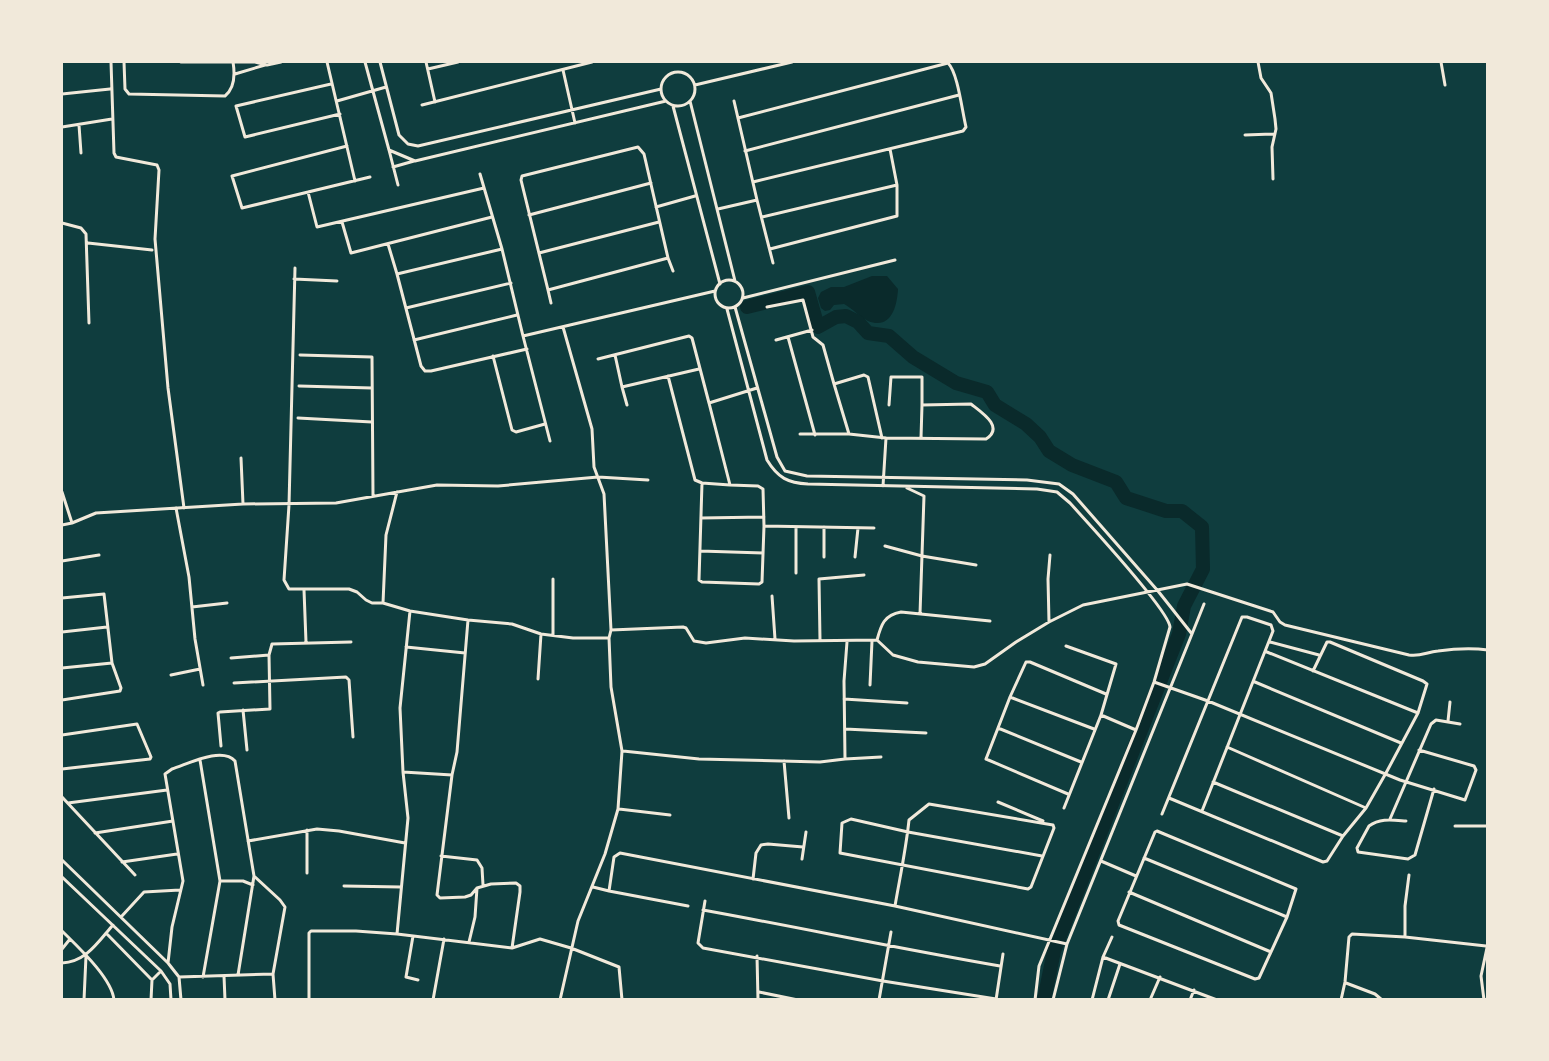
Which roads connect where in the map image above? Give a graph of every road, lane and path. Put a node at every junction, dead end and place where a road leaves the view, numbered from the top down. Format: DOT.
graph roads {
  1 [pos="111,62"];
  2 [pos="124,62"];
  3 [pos="181,62"];
  4 [pos="233,62"];
  5 [pos="281,62"];
  6 [pos="327,62"];
  7 [pos="365,62"];
  8 [pos="380,62"];
  9 [pos="426,62"];
  10 [pos="458,62"];
  11 [pos="592,62"];
  12 [pos="792,62"];
  13 [pos="1258,62"];
  14 [pos="1441,62"];
  15 [pos="267,65"];
  16 [pos="428,70"];
  17 [pos="563,70"];
  18 [pos="236,74"];
  19 [pos="331,84"];
  20 [pos="694,85"];
  21 [pos="1445,85"];
  22 [pos="384,88"];
  23 [pos="110,89"];
  24 [pos="661,89"];
  25 [pos="373,90"];
  26 [pos="62,94"];
  27 [pos="959,95"];
  28 [pos="337,101"];
  29 [pos="666,101"];
  30 [pos="690,101"];
  31 [pos="734,101"];
  32 [pos="435,102"];
  33 [pos="422,105"];
  34 [pos="674,106"];
  35 [pos="573,112"];
  36 [pos="340,114"];
  37 [pos="738,118"];
  38 [pos="112,119"];
  39 [pos="575,122"];
  40 [pos="79,125"];
  41 [pos="62,127"];
  42 [pos="1275,134"];
  43 [pos="1245,135"];
  44 [pos="347,146"];
  45 [pos="890,149"];
  46 [pos="389,150"];
  47 [pos="745,151"];
  48 [pos="81,153"];
  49 [pos="415,161"];
  50 [pos="393,167"];
  51 [pos="480,174"];
  52 [pos="370,177"];
  53 [pos="1273,178"];
  54 [pos="355,181"];
  55 [pos="651,183"];
  56 [pos="753,183"];
  57 [pos="398,185"];
  58 [pos="897,185"];
  59 [pos="484,188"];
  60 [pos="308,192"];
  61 [pos="695,196"];
  62 [pos="757,200"];
  63 [pos="656,207"];
  64 [pos="717,209"];
  65 [pos="529,215"];
  66 [pos="492,217"];
  67 [pos="762,217"];
  68 [pos="342,221"];
  69 [pos="659,222"];
  70 [pos="62,223"];
  71 [pos="88,243"];
  72 [pos="388,244"];
  73 [pos="502,249"];
  74 [pos="770,249"];
  75 [pos="152,250"];
  76 [pos="538,253"];
  77 [pos="668,258"];
  78 [pos="895,260"];
  79 [pos="773,263"];
  80 [pos="295,268"];
  81 [pos="673,271"];
  82 [pos="397,274"];
  83 [pos="294,279"];
  84 [pos="337,281"];
  85 [pos="735,281"];
  86 [pos="511,283"];
  87 [pos="720,284"];
  88 [pos="548,290"];
  89 [pos="715,291"];
  90 [pos="743,298"];
  91 [pos="551,303"];
  92 [pos="766,307"];
  93 [pos="406,308"];
  94 [pos="735,308"];
  95 [pos="727,309"];
  96 [pos="518,315"];
  97 [pos="89,323"];
  98 [pos="563,327"];
  99 [pos="812,330"];
  100 [pos="523,336"];
  101 [pos="788,337"];
  102 [pos="414,340"];
  103 [pos="776,340"];
  104 [pos="527,349"];
  105 [pos="300,355"];
  106 [pos="615,355"];
  107 [pos="493,356"];
  108 [pos="598,359"];
  109 [pos="699,369"];
  110 [pos="668,376"];
  111 [pos="834,384"];
  112 [pos="299,386"];
  113 [pos="622,387"];
  114 [pos="372,388"];
  115 [pos="757,388"];
  116 [pos="748,391"];
  117 [pos="709,403"];
  118 [pos="627,405"];
  119 [pos="889,405"];
  120 [pos="922,405"];
  121 [pos="298,418"];
  122 [pos="372,422"];
  123 [pos="546,424"];
  124 [pos="800,434"];
  125 [pos="849,434"];
  126 [pos="815,435"];
  127 [pos="884,438"];
  128 [pos="921,438"];
  129 [pos="550,441"];
  130 [pos="241,458"];
  131 [pos="598,477"];
  132 [pos="884,477"];
  133 [pos="648,480"];
  134 [pos="1037,480"];
  135 [pos="702,483"];
  136 [pos="730,485"];
  137 [pos="883,486"];
  138 [pos="903,487"];
  139 [pos="1037,489"];
  140 [pos="397,491"];
  141 [pos="62,492"];
  142 [pos="373,496"];
  143 [pos="243,504"];
  144 [pos="289,505"];
  145 [pos="176,508"];
  146 [pos="184,508"];
  147 [pos="764,517"];
  148 [pos="701,518"];
  149 [pos="72,523"];
  150 [pos="62,525"];
  151 [pos="764,526"];
  152 [pos="796,526"];
  153 [pos="824,527"];
  154 [pos="858,528"];
  155 [pos="874,528"];
  156 [pos="885,546"];
  157 [pos="700,551"];
  158 [pos="763,553"];
  159 [pos="99,555"];
  160 [pos="1050,555"];
  161 [pos="922,556"];
  162 [pos="824,557"];
  163 [pos="855,557"];
  164 [pos="62,561"];
  165 [pos="976,565"];
  166 [pos="796,573"];
  167 [pos="864,575"];
  168 [pos="553,579"];
  169 [pos="304,590"];
  170 [pos="1158,591"];
  171 [pos="1149,593"];
  172 [pos="772,596"];
  173 [pos="62,598"];
  174 [pos="227,603"];
  175 [pos="383,603"];
  176 [pos="1204,604"];
  177 [pos="192,607"];
  178 [pos="410,610"];
  179 [pos="920,614"];
  180 [pos="468,621"];
  181 [pos="990,621"];
  182 [pos="1049,622"];
  183 [pos="107,627"];
  184 [pos="610,630"];
  185 [pos="62,632"];
  186 [pos="541,634"];
  187 [pos="1192,634"];
  188 [pos="553,635"];
  189 [pos="609,638"];
  190 [pos="775,639"];
  191 [pos="820,640"];
  192 [pos="872,640"];
  193 [pos="877,640"];
  194 [pos="306,642"];
  195 [pos="351,642"];
  196 [pos="847,642"];
  197 [pos="1270,642"];
  198 [pos="1066,646"];
  199 [pos="406,647"];
  200 [pos="1488,650"];
  201 [pos="1267,652"];
  202 [pos="465,653"];
  203 [pos="269,655"];
  204 [pos="1319,655"];
  205 [pos="231,658"];
  206 [pos="112,663"];
  207 [pos="62,668"];
  208 [pos="200,669"];
  209 [pos="1313,671"];
  210 [pos="171,675"];
  211 [pos="537,679"];
  212 [pos="271,681"];
  213 [pos="1255,682"];
  214 [pos="234,683"];
  215 [pos="1156,683"];
  216 [pos="203,685"];
  217 [pos="870,685"];
  218 [pos="1168,688"];
  219 [pos="1106,693"];
  220 [pos="1010,697"];
  221 [pos="844,699"];
  222 [pos="62,700"];
  223 [pos="1208,701"];
  224 [pos="1450,702"];
  225 [pos="907,703"];
  226 [pos="243,710"];
  227 [pos="1418,713"];
  228 [pos="1101,715"];
  229 [pos="1240,716"];
  230 [pos="1448,721"];
  231 [pos="1460,724"];
  232 [pos="998,728"];
  233 [pos="845,729"];
  234 [pos="1094,729"];
  235 [pos="1136,730"];
  236 [pos="926,733"];
  237 [pos="62,735"];
  238 [pos="353,737"];
  239 [pos="1401,743"];
  240 [pos="221,746"];
  241 [pos="1227,747"];
  242 [pos="247,750"];
  243 [pos="1419,750"];
  244 [pos="622,751"];
  245 [pos="881,757"];
  246 [pos="200,759"];
  247 [pos="845,759"];
  248 [pos="784,761"];
  249 [pos="1082,762"];
  250 [pos="62,769"];
  251 [pos="403,772"];
  252 [pos="1388,774"];
  253 [pos="452,775"];
  254 [pos="1488,777"];
  255 [pos="1406,781"];
  256 [pos="1213,782"];
  257 [pos="1434,789"];
  258 [pos="167,790"];
  259 [pos="1068,794"];
  260 [pos="62,797"];
  261 [pos="1169,798"];
  262 [pos="998,802"];
  263 [pos="67,803"];
  264 [pos="1064,808"];
  265 [pos="1366,808"];
  266 [pos="618,809"];
  267 [pos="1202,811"];
  268 [pos="1162,814"];
  269 [pos="670,815"];
  270 [pos="789,818"];
  271 [pos="1390,819"];
  272 [pos="172,821"];
  273 [pos="1406,821"];
  274 [pos="1048,823"];
  275 [pos="1455,826"];
  276 [pos="1487,826"];
  277 [pos="307,830"];
  278 [pos="806,832"];
  279 [pos="908,832"];
  280 [pos="95,833"];
  281 [pos="1343,836"];
  282 [pos="1488,836"];
  283 [pos="248,841"];
  284 [pos="405,843"];
  285 [pos="803,847"];
  286 [pos="177,854"];
  287 [pos="441,856"];
  288 [pos="1042,856"];
  289 [pos="1144,858"];
  290 [pos="802,859"];
  291 [pos="62,860"];
  292 [pos="1101,861"];
  293 [pos="121,862"];
  294 [pos="902,866"];
  295 [pos="307,873"];
  296 [pos="135,875"];
  297 [pos="1409,875"];
  298 [pos="254,876"];
  299 [pos="1136,876"];
  300 [pos="62,877"];
  301 [pos="753,879"];
  302 [pos="220,881"];
  303 [pos="253,885"];
  304 [pos="483,885"];
  305 [pos="344,886"];
  306 [pos="401,887"];
  307 [pos="477,888"];
  308 [pos="593,888"];
  309 [pos="180,890"];
  310 [pos="609,891"];
  311 [pos="1129,891"];
  312 [pos="705,901"];
  313 [pos="688,906"];
  314 [pos="895,906"];
  315 [pos="703,910"];
  316 [pos="1287,917"];
  317 [pos="121,918"];
  318 [pos="113,925"];
  319 [pos="62,931"];
  320 [pos="891,932"];
  321 [pos="106,933"];
  322 [pos="397,934"];
  323 [pos="413,936"];
  324 [pos="1112,937"];
  325 [pos="1405,937"];
  326 [pos="70,939"];
  327 [pos="444,939"];
  328 [pos="1051,940"];
  329 [pos="469,942"];
  330 [pos="1065,944"];
  331 [pos="1487,944"];
  332 [pos="889,947"];
  333 [pos="512,948"];
  334 [pos="571,948"];
  335 [pos="62,949"];
  336 [pos="1271,952"];
  337 [pos="1003,954"];
  338 [pos="86,955"];
  339 [pos="757,956"];
  340 [pos="1103,957"];
  341 [pos="62,963"];
  342 [pos="168,963"];
  343 [pos="1120,964"];
  344 [pos="1000,966"];
  345 [pos="161,970"];
  346 [pos="273,974"];
  347 [pos="238,975"];
  348 [pos="224,976"];
  349 [pos="178,977"];
  350 [pos="203,977"];
  351 [pos="1160,977"];
  352 [pos="152,980"];
  353 [pos="418,980"];
  354 [pos="883,981"];
  355 [pos="1345,982"];
  356 [pos="1194,990"];
  357 [pos="759,992"];
  358 [pos="84,999"];
  359 [pos="114,999"];
  360 [pos="151,999"];
  361 [pos="171,999"];
  362 [pos="181,999"];
  363 [pos="225,999"];
  364 [pos="275,999"];
  365 [pos="309,999"];
  366 [pos="433,999"];
  367 [pos="560,999"];
  368 [pos="622,999"];
  369 [pos="758,999"];
  370 [pos="798,999"];
  371 [pos="879,999"];
  372 [pos="996,999"];
  373 [pos="1035,999"];
  374 [pos="1053,999"];
  375 [pos="1092,999"];
  376 [pos="1108,999"];
  377 [pos="1150,999"];
  378 [pos="1190,999"];
  379 [pos="1217,999"];
  380 [pos="1341,999"];
  381 [pos="1382,999"];
  382 [pos="1484,999"];
  1 -- 23 [label="street"];
  2 -- 18 [label="street"];
  3 -- 4 [label="street"];
  4 -- 15 [label="street"];
  4 -- 18 [label="street"];
  5 -- 15 [label="street"];
  6 -- 19 [label="street"];
  7 -- 25 [label="street"];
  8 -- 22 [label="street"];
  9 -- 16 [label="street"];
  10 -- 16 [label="street"];
  11 -- 17 [label="street"];
  12 -- 20 [label="street"];
  13 -- 42 [label="street"];
  14 -- 21 [label="street"];
  15 -- 18 [label="street"];
  16 -- 32 [label="street"];
  17 -- 32 [label="street"];
  17 -- 35 [label="street"];
  19 -- 28 [label="street"];
  19 -- 36 [label="street"];
  20 -- 24 [label="street"];
  20 -- 30 [label="street"];
  22 -- 25 [label="street"];
  22 -- 35 [label="street"];
  23 -- 26 [label="street"];
  23 -- 38 [label="street"];
  24 -- 29 [label="street"];
  24 -- 35 [label="street"];
  25 -- 28 [label="street"];
  25 -- 46 [label="street"];
  27 -- 37 [label="street"];
  27 -- 45 [label="street"];
  27 -- 47 [label="street"];
  28 -- 36 [label="street"];
  29 -- 34 [label="street"];
  29 -- 39 [label="street"];
  30 -- 34 [label="street"];
  30 -- 64 [label="street"];
  31 -- 37 [label="street"];
  32 -- 33 [label="street"];
  34 -- 61 [label="street"];
  35 -- 39 [label="street"];
  36 -- 44 [label="street"];
  37 -- 47 [label="street"];
  38 -- 40 [label="street"];
  38 -- 146 [label="street"];
  39 -- 49 [label="street"];
  40 -- 41 [label="street"];
  40 -- 48 [label="street"];
  42 -- 43 [label="street"];
  42 -- 53 [label="street"];
  44 -- 54 [label="street"];
  44 -- 60 [label="street"];
  45 -- 56 [label="street"];
  45 -- 58 [label="street"];
  46 -- 49 [label="street"];
  46 -- 50 [label="street"];
  47 -- 56 [label="street"];
  49 -- 50 [label="street"];
  50 -- 57 [label="street"];
  51 -- 59 [label="street"];
  52 -- 54 [label="street"];
  54 -- 60 [label="street"];
  55 -- 63 [label="street"];
  55 -- 65 [label="street"];
  55 -- 65 [label="street"];
  56 -- 62 [label="street"];
  58 -- 67 [label="street"];
  58 -- 74 [label="street"];
  59 -- 66 [label="street"];
  59 -- 68 [label="street"];
  60 -- 68 [label="street"];
  61 -- 63 [label="street"];
  61 -- 87 [label="street"];
  62 -- 64 [label="street"];
  62 -- 67 [label="street"];
  63 -- 69 [label="street"];
  64 -- 85 [label="street"];
  65 -- 76 [label="street"];
  66 -- 72 [label="street"];
  66 -- 73 [label="street"];
  67 -- 74 [label="street"];
  68 -- 72 [label="street"];
  69 -- 76 [label="street"];
  69 -- 77 [label="street"];
  70 -- 71 [label="street"];
  71 -- 75 [label="street"];
  71 -- 97 [label="street"];
  72 -- 82 [label="street"];
  73 -- 82 [label="street"];
  73 -- 86 [label="street"];
  74 -- 79 [label="street"];
  76 -- 88 [label="street"];
  77 -- 81 [label="street"];
  77 -- 88 [label="street"];
  78 -- 90 [label="street"];
  80 -- 83 [label="street"];
  82 -- 93 [label="street"];
  83 -- 84 [label="street"];
  83 -- 144 [label="street"];
  85 -- 87 [label="street"];
  85 -- 90 [label="street"];
  86 -- 93 [label="street"];
  86 -- 96 [label="street"];
  87 -- 89 [label="street"];
  88 -- 91 [label="street"];
  89 -- 95 [label="street"];
  89 -- 98 [label="street"];
  90 -- 94 [label="street"];
  92 -- 99 [label="street"];
  93 -- 102 [label="street"];
  94 -- 95 [label="street"];
  94 -- 115 [label="street"];
  95 -- 116 [label="street"];
  96 -- 100 [label="street"];
  96 -- 102 [label="street"];
  98 -- 100 [label="street"];
  98 -- 131 [label="street"];
  99 -- 101 [label="street"];
  99 -- 111 [label="street"];
  100 -- 104 [label="street"];
  101 -- 103 [label="street"];
  101 -- 126 [label="street"];
  102 -- 107 [label="street"];
  104 -- 107 [label="street"];
  104 -- 123 [label="street"];
  105 -- 114 [label="street"];
  106 -- 108 [label="street"];
  106 -- 109 [label="street"];
  106 -- 113 [label="street"];
  107 -- 123 [label="street"];
  109 -- 110 [label="street"];
  109 -- 117 [label="street"];
  110 -- 113 [label="street"];
  110 -- 135 [label="street"];
  111 -- 125 [label="street"];
  111 -- 127 [label="street"];
  112 -- 114 [label="street"];
  113 -- 118 [label="street"];
  114 -- 122 [label="street"];
  115 -- 116 [label="street"];
  115 -- 132 [label="street"];
  116 -- 117 [label="street"];
  116 -- 137 [label="street"];
  117 -- 136 [label="street"];
  119 -- 120 [label="street"];
  120 -- 128 [label="street"];
  120 -- 128 [label="street"];
  121 -- 122 [label="street"];
  122 -- 142 [label="street"];
  123 -- 129 [label="street"];
  124 -- 126 [label="street"];
  125 -- 126 [label="street"];
  125 -- 127 [label="street"];
  127 -- 128 [label="street"];
  127 -- 132 [label="street"];
  130 -- 143 [label="street"];
  131 -- 133 [label="street"];
  131 -- 140 [label="street"];
  131 -- 184 [label="street"];
  132 -- 134 [label="street"];
  132 -- 137 [label="street"];
  134 -- 139 [label="street"];
  134 -- 170 [label="street"];
  135 -- 136 [label="street"];
  135 -- 148 [label="street"];
  136 -- 147 [label="street"];
  137 -- 138 [label="street"];
  138 -- 139 [label="street"];
  138 -- 161 [label="street"];
  139 -- 171 [label="street"];
  140 -- 142 [label="street"];
  140 -- 175 [label="street"];
  141 -- 149 [label="street"];
  142 -- 144 [label="street"];
  143 -- 144 [label="street"];
  143 -- 146 [label="street"];
  144 -- 169 [label="street"];
  145 -- 146 [label="street"];
  145 -- 149 [label="street"];
  145 -- 177 [label="street"];
  147 -- 148 [label="street"];
  147 -- 151 [label="street"];
  148 -- 157 [label="street"];
  149 -- 150 [label="street"];
  151 -- 152 [label="street"];
  151 -- 158 [label="street"];
  152 -- 153 [label="street"];
  152 -- 166 [label="street"];
  153 -- 154 [label="street"];
  153 -- 162 [label="street"];
  154 -- 155 [label="street"];
  154 -- 163 [label="street"];
  156 -- 161 [label="street"];
  157 -- 158 [label="street"];
  157 -- 158 [label="street"];
  159 -- 164 [label="street"];
  160 -- 182 [label="street"];
  161 -- 165 [label="street"];
  161 -- 179 [label="street"];
  167 -- 191 [label="street"];
  168 -- 188 [label="street"];
  169 -- 175 [label="street"];
  169 -- 194 [label="street"];
  170 -- 171 [label="street"];
  170 -- 187 [label="street"];
  170 -- 200 [label="street"];
  171 -- 182 [label="street"];
  171 -- 215 [label="street"];
  172 -- 190 [label="street"];
  173 -- 183 [label="street"];
  174 -- 177 [label="street"];
  175 -- 178 [label="street"];
  176 -- 187 [label="street"];
  177 -- 208 [label="street"];
  178 -- 180 [label="street"];
  178 -- 199 [label="street"];
  179 -- 181 [label="street"];
  179 -- 193 [label="street"];
  180 -- 186 [label="street"];
  180 -- 202 [label="street"];
  182 -- 193 [label="street"];
  183 -- 185 [label="street"];
  183 -- 206 [label="street"];
  184 -- 189 [label="street"];
  184 -- 190 [label="street"];
  186 -- 188 [label="street"];
  186 -- 211 [label="street"];
  187 -- 218 [label="street"];
  188 -- 189 [label="street"];
  189 -- 244 [label="street"];
  190 -- 191 [label="street"];
  191 -- 196 [label="street"];
  192 -- 193 [label="street"];
  192 -- 196 [label="street"];
  192 -- 217 [label="street"];
  194 -- 195 [label="street"];
  194 -- 203 [label="street"];
  196 -- 221 [label="street"];
  197 -- 201 [label="street"];
  197 -- 204 [label="street"];
  197 -- 223 [label="street"];
  198 -- 219 [label="street"];
  199 -- 202 [label="street"];
  199 -- 251 [label="street"];
  201 -- 209 [label="street"];
  201 -- 213 [label="street"];
  202 -- 253 [label="street"];
  203 -- 205 [label="street"];
  203 -- 212 [label="street"];
  204 -- 209 [label="street"];
  204 -- 227 [label="street"];
  206 -- 207 [label="street"];
  206 -- 222 [label="street"];
  208 -- 210 [label="street"];
  208 -- 216 [label="street"];
  209 -- 227 [label="street"];
  212 -- 214 [label="street"];
  212 -- 226 [label="street"];
  212 -- 238 [label="street"];
  213 -- 229 [label="street"];
  213 -- 239 [label="street"];
  215 -- 218 [label="street"];
  215 -- 235 [label="street"];
  218 -- 223 [label="street"];
  218 -- 292 [label="street"];
  219 -- 220 [label="street"];
  219 -- 228 [label="street"];
  220 -- 232 [label="street"];
  220 -- 234 [label="street"];
  221 -- 225 [label="street"];
  221 -- 233 [label="street"];
  223 -- 229 [label="street"];
  223 -- 261 [label="street"];
  224 -- 230 [label="street"];
  226 -- 240 [label="street"];
  226 -- 242 [label="street"];
  227 -- 239 [label="street"];
  228 -- 234 [label="street"];
  228 -- 235 [label="street"];
  229 -- 241 [label="street"];
  229 -- 252 [label="street"];
  230 -- 231 [label="street"];
  230 -- 243 [label="street"];
  232 -- 249 [label="street"];
  232 -- 259 [label="street"];
  233 -- 236 [label="street"];
  233 -- 247 [label="street"];
  234 -- 249 [label="street"];
  235 -- 328 [label="street"];
  237 -- 250 [label="street"];
  239 -- 252 [label="street"];
  241 -- 256 [label="street"];
  241 -- 265 [label="street"];
  243 -- 255 [label="street"];
  243 -- 257 [label="street"];
  244 -- 248 [label="street"];
  244 -- 266 [label="street"];
  245 -- 247 [label="street"];
  246 -- 258 [label="street"];
  246 -- 283 [label="street"];
  246 -- 302 [label="street"];
  247 -- 248 [label="street"];
  248 -- 270 [label="street"];
  249 -- 259 [label="street"];
  251 -- 253 [label="street"];
  251 -- 284 [label="street"];
  252 -- 255 [label="street"];
  252 -- 265 [label="street"];
  253 -- 287 [label="street"];
  254 -- 276 [label="street"];
  255 -- 257 [label="street"];
  255 -- 271 [label="street"];
  256 -- 267 [label="street"];
  256 -- 281 [label="street"];
  257 -- 271 [label="street"];
  258 -- 263 [label="street"];
  258 -- 272 [label="street"];
  259 -- 264 [label="street"];
  260 -- 263 [label="street"];
  261 -- 267 [label="street"];
  261 -- 268 [label="street"];
  262 -- 274 [label="street"];
  263 -- 280 [label="street"];
  265 -- 281 [label="street"];
  266 -- 269 [label="street"];
  266 -- 308 [label="street"];
  267 -- 281 [label="street"];
  271 -- 273 [label="street"];
  272 -- 280 [label="street"];
  272 -- 286 [label="street"];
  274 -- 279 [label="street"];
  274 -- 288 [label="street"];
  275 -- 276 [label="street"];
  276 -- 282 [label="street"];
  277 -- 283 [label="street"];
  277 -- 284 [label="street"];
  277 -- 295 [label="street"];
  278 -- 285 [label="street"];
  279 -- 288 [label="street"];
  279 -- 294 [label="street"];
  279 -- 294 [label="street"];
  280 -- 293 [label="street"];
  283 -- 298 [label="street"];
  284 -- 306 [label="street"];
  285 -- 290 [label="street"];
  285 -- 301 [label="street"];
  286 -- 293 [label="street"];
  286 -- 309 [label="street"];
  287 -- 304 [label="street"];
  287 -- 307 [label="street"];
  288 -- 294 [label="street"];
  289 -- 299 [label="street"];
  289 -- 316 [label="street"];
  289 -- 316 [label="street"];
  291 -- 317 [label="street"];
  292 -- 299 [label="street"];
  292 -- 330 [label="street"];
  293 -- 296 [label="street"];
  294 -- 314 [label="street"];
  297 -- 325 [label="street"];
  298 -- 303 [label="street"];
  298 -- 346 [label="street"];
  299 -- 311 [label="street"];
  300 -- 318 [label="street"];
  301 -- 310 [label="street"];
  301 -- 314 [label="street"];
  302 -- 303 [label="street"];
  302 -- 350 [label="street"];
  303 -- 347 [label="street"];
  304 -- 307 [label="street"];
  304 -- 333 [label="street"];
  305 -- 306 [label="street"];
  306 -- 322 [label="street"];
  307 -- 329 [label="street"];
  308 -- 310 [label="street"];
  308 -- 334 [label="street"];
  309 -- 317 [label="street"];
  309 -- 342 [label="street"];
  310 -- 313 [label="street"];
  311 -- 336 [label="street"];
  311 -- 336 [label="street"];
  312 -- 315 [label="street"];
  314 -- 328 [label="street"];
  315 -- 332 [label="street"];
  315 -- 339 [label="street"];
  316 -- 336 [label="street"];
  317 -- 342 [label="street"];
  318 -- 321 [label="street"];
  318 -- 345 [label="street"];
  319 -- 326 [label="street"];
  320 -- 332 [label="street"];
  321 -- 338 [label="street"];
  321 -- 352 [label="street"];
  322 -- 323 [label="street"];
  322 -- 365 [label="street"];
  323 -- 327 [label="street"];
  323 -- 353 [label="street"];
  324 -- 340 [label="street"];
  325 -- 331 [label="street"];
  325 -- 355 [label="street"];
  326 -- 335 [label="street"];
  326 -- 338 [label="street"];
  327 -- 329 [label="street"];
  327 -- 366 [label="street"];
  328 -- 330 [label="street"];
  328 -- 373 [label="street"];
  329 -- 333 [label="street"];
  330 -- 374 [label="street"];
  331 -- 382 [label="street"];
  332 -- 344 [label="street"];
  332 -- 354 [label="street"];
  333 -- 334 [label="street"];
  334 -- 367 [label="street"];
  334 -- 368 [label="street"];
  337 -- 344 [label="street"];
  338 -- 341 [label="street"];
  338 -- 358 [label="street"];
  338 -- 359 [label="street"];
  339 -- 354 [label="street"];
  339 -- 357 [label="street"];
  340 -- 343 [label="street"];
  340 -- 375 [label="street"];
  342 -- 349 [label="street"];
  343 -- 351 [label="street"];
  343 -- 376 [label="street"];
  344 -- 372 [label="street"];
  345 -- 352 [label="street"];
  345 -- 361 [label="street"];
  346 -- 347 [label="street"];
  346 -- 364 [label="street"];
  347 -- 348 [label="street"];
  348 -- 350 [label="street"];
  348 -- 363 [label="street"];
  349 -- 350 [label="street"];
  349 -- 362 [label="street"];
  351 -- 356 [label="street"];
  351 -- 377 [label="street"];
  352 -- 360 [label="street"];
  354 -- 371 [label="street"];
  354 -- 372 [label="street"];
  355 -- 380 [label="street"];
  355 -- 381 [label="street"];
  356 -- 378 [label="street"];
  356 -- 379 [label="street"];
  357 -- 369 [label="street"];
  357 -- 370 [label="street"];
}
